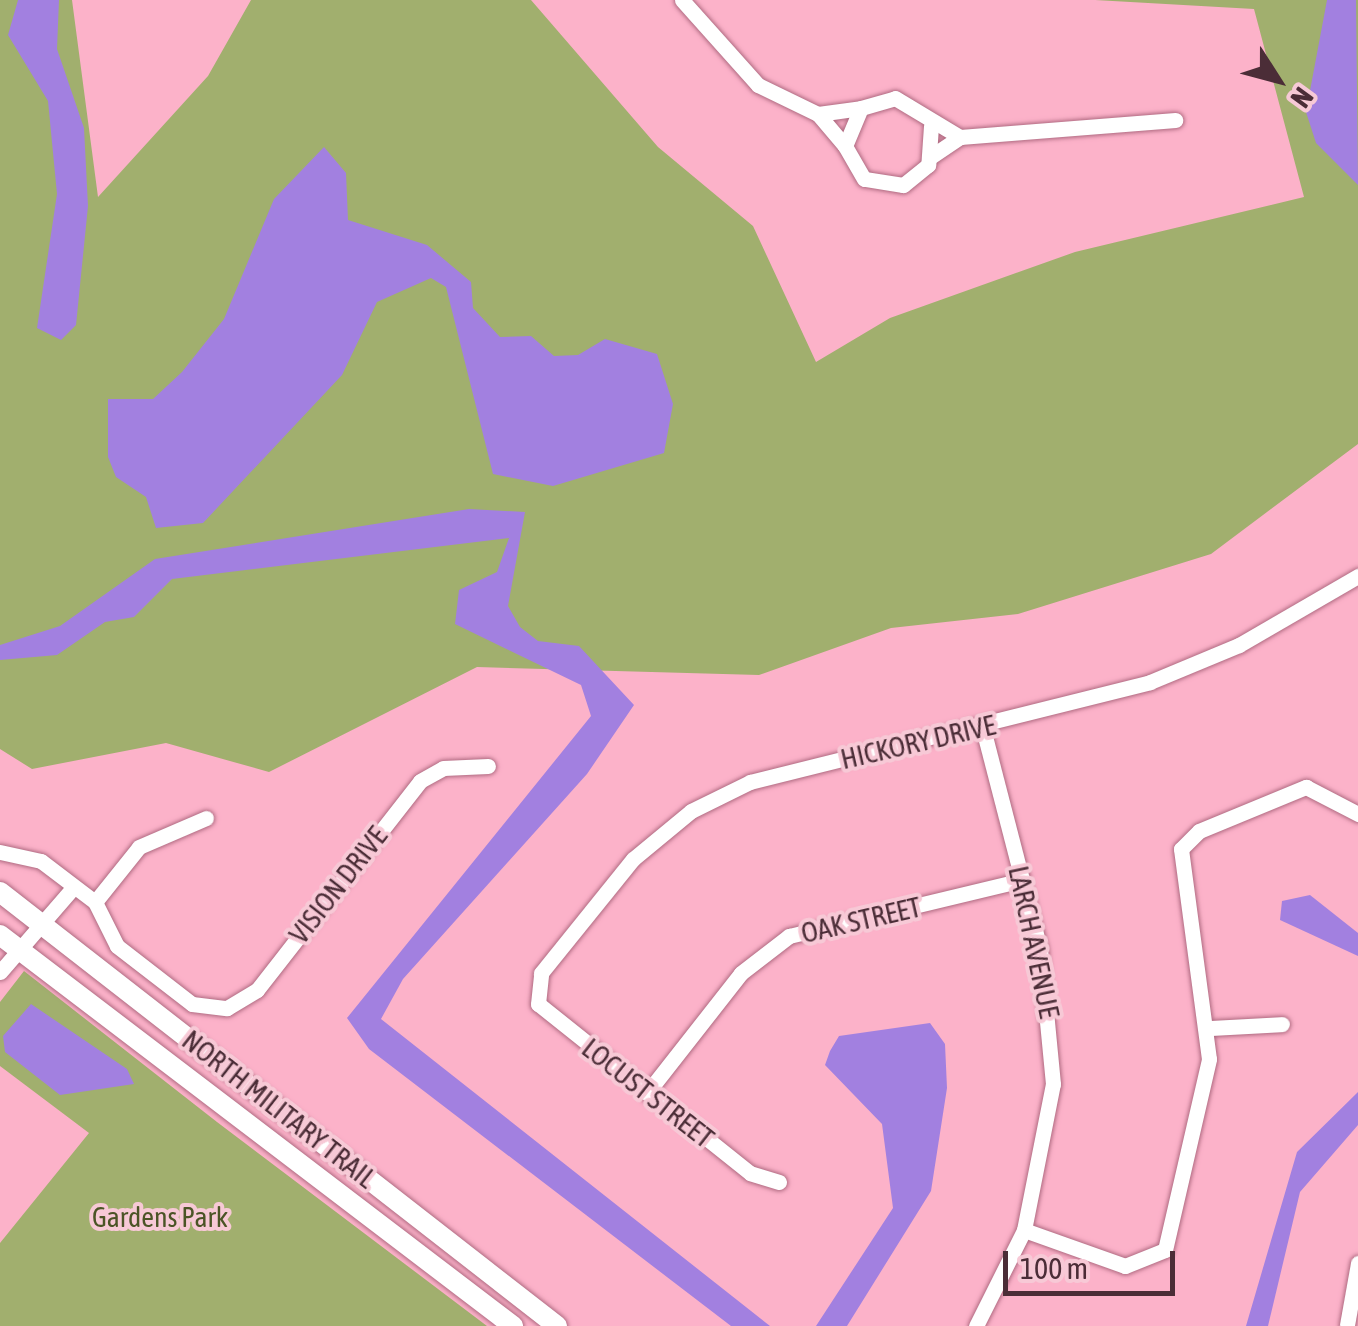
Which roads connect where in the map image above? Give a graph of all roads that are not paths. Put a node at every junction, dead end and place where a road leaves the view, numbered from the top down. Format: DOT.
graph roads {
  1 [pos="682,0"];
  2 [pos="860,108"];
  3 [pos="818,114"];
  4 [pos="1175,120"];
  5 [pos="931,126"];
  6 [pos="960,137"];
  7 [pos="844,146"];
  8 [pos="932,156"];
  9 [pos="1358,576"];
  10 [pos="983,728"];
  11 [pos="488,766"];
  12 [pos="1358,814"];
  13 [pos="206,818"];
  14 [pos="0,852"];
  15 [pos="1022,880"];
  16 [pos="72,889"];
  17 [pos="0,892"];
  18 [pos="95,902"];
  19 [pos="43,926"];
  20 [pos="0,935"];
  21 [pos="22,953"];
  22 [pos="0,972"];
  23 [pos="536,986"];
  24 [pos="1282,1024"];
  25 [pos="1209,1028"];
  26 [pos="648,1093"];
  27 [pos="780,1182"];
  28 [pos="1024,1230"];
  29 [pos="1358,1263"];
  30 [pos="1358,1308"];
  31 [pos="1347,1325"];
  32 [pos="512,1326"];
  33 [pos="557,1326"];
  34 [pos="976,1326"];
  1 -- 3 [label="street"];
  2 -- 3 [label="street"];
  2 -- 5 [label="street"];
  2 -- 7 [label="street"];
  3 -- 7 [label="street"];
  4 -- 6 [label="street"];
  5 -- 6 [label="street"];
  5 -- 8 [label="street"];
  6 -- 8 [label="street"];
  7 -- 8 [label="street"];
  9 -- 10 [label="street, HICKORY DRIVE"];
  10 -- 15 [label="street, LARCH AVENUE"];
  10 -- 23 [label="street, HICKORY DRIVE"];
  11 -- 18 [label="street, VISION DRIVE"];
  12 -- 25 [label="street"];
  13 -- 18 [label="street"];
  14 -- 16 [label="street"];
  15 -- 26 [label="street, OAK STREET"];
  15 -- 28 [label="street, LARCH AVENUE"];
  16 -- 18 [label="street"];
  16 -- 19 [label="street"];
  17 -- 19 [label="main road, NORTH MILITARY TRAIL"];
  19 -- 21 [label="street"];
  19 -- 33 [label="main road, NORTH MILITARY TRAIL"];
  20 -- 21 [label="main road, NORTH MILITARY TRAIL"];
  21 -- 22 [label="street"];
  21 -- 32 [label="main road, NORTH MILITARY TRAIL"];
  23 -- 26 [label="street, LOCUST STREET"];
  24 -- 25 [label="street"];
  25 -- 28 [label="street"];
  26 -- 27 [label="street, LOCUST STREET"];
  28 -- 34 [label="street, LARCH AVENUE"];
  29 -- 31 [label="street"];
  30 -- 31 [label="street"];
}
